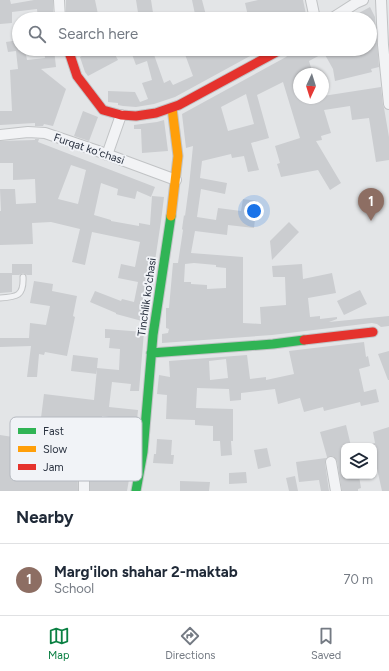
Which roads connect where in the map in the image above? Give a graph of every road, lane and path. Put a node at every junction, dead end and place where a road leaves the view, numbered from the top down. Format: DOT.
graph roads {
  1 [pos="59,0"];
  2 [pos="311,0"];
  3 [pos="363,0"];
  4 [pos="381,0"];
  5 [pos="60,12"];
  6 [pos="314,12"];
  7 [pos="342,12"];
  8 [pos="70,56"];
  9 [pos="269,56"];
  10 [pos="389,104"];
  11 [pos="172,108"];
  12 [pos="121,115"];
  13 [pos="0,135"];
  14 [pos="107,155"];
  15 [pos="176,180"];
  16 [pos="23,277"];
  17 [pos="0,298"];
  18 [pos="373,332"];
  19 [pos="151,353"];
  20 [pos="142,458"];
  21 [pos="331,462"];
  22 [pos="138,481"];
  23 [pos="136,491"];
  24 [pos="336,491"];
  1 -- 5 [label="street"];
  2 -- 6 [label="street"];
  3 -- 7 [label="street"];
  4 -- 10 [label="street"];
  8 -- 12 [label="street"];
  9 -- 11 [label="street"];
  11 -- 12 [label="street"];
  11 -- 15 [label="street, Tinchlik ko'chasi"];
  12 -- 14 [label="street"];
  13 -- 14 [label="street, Furqat koʻchasi"];
  14 -- 15 [label="street, Furqat koʻchasi"];
  15 -- 19 [label="street, Tinchlik ko'chasi"];
  16 -- 17 [label="lane"];
  18 -- 19 [label="street"];
  19 -- 20 [label="street, Tinchlik ko'chasi"];
  21 -- 24 [label="street"];
  22 -- 23 [label="street, Tinchlik ko'chasi"];
}
